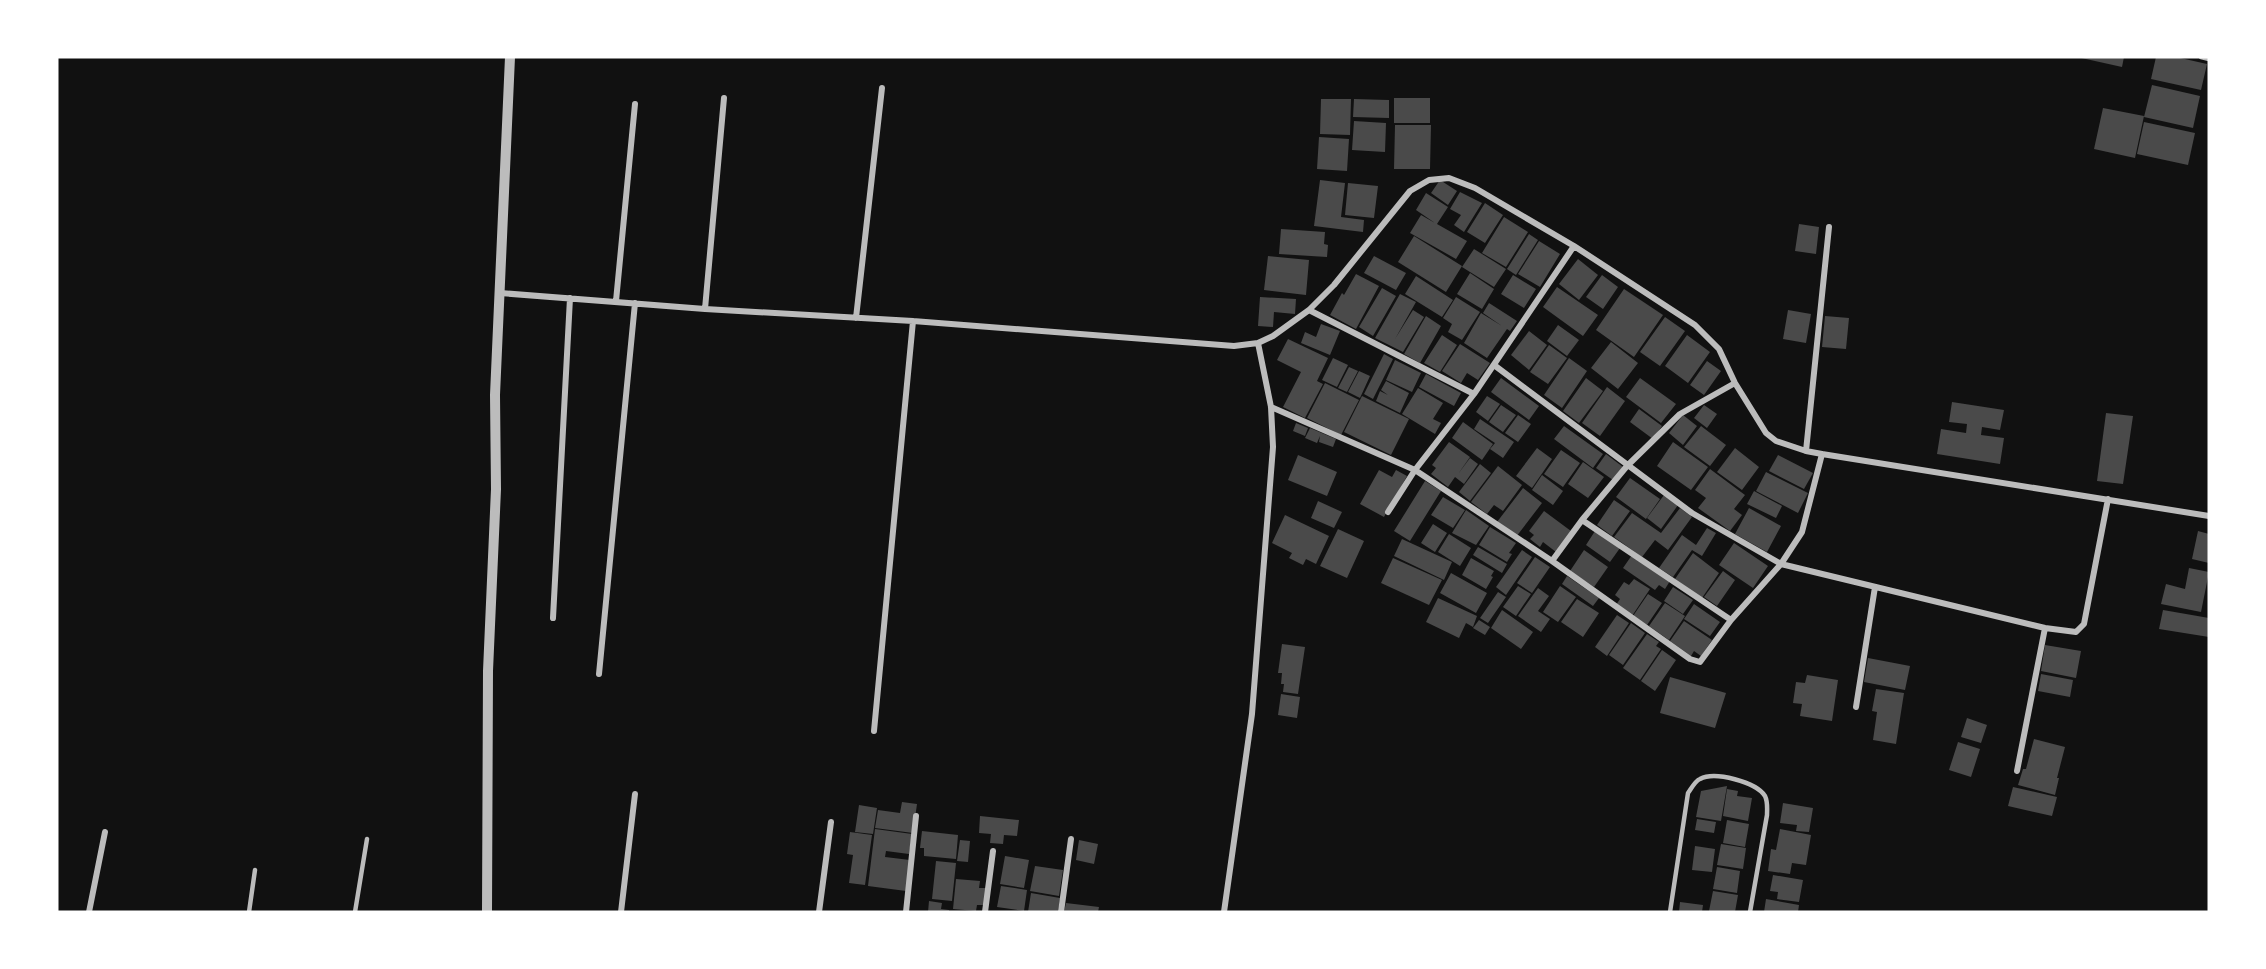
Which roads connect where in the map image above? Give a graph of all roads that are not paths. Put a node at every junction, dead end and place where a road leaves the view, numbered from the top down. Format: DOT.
graph roads {
  1 [pos="510,57"];
  2 [pos="2201,57"];
  3 [pos="2209,59"];
  4 [pos="882,88"];
  5 [pos="724,98"];
  6 [pos="634,104"];
  7 [pos="1828,227"];
  8 [pos="1574,246"];
  9 [pos="500,293"];
  10 [pos="570,298"];
  11 [pos="616,301"];
  12 [pos="635,303"];
  13 [pos="705,309"];
  14 [pos="1309,310"];
  15 [pos="856,318"];
  16 [pos="913,321"];
  17 [pos="1258,343"];
  18 [pos="1494,365"];
  19 [pos="1735,382"];
  20 [pos="1474,394"];
  21 [pos="1271,408"];
  22 [pos="1806,451"];
  23 [pos="1822,454"];
  24 [pos="1627,466"];
  25 [pos="1415,470"];
  26 [pos="2108,499"];
  27 [pos="1388,512"];
  28 [pos="2209,516"];
  29 [pos="1582,520"];
  30 [pos="1552,561"];
  31 [pos="1781,564"];
  32 [pos="1875,587"];
  33 [pos="553,618"];
  34 [pos="1731,620"];
  35 [pos="2045,628"];
  36 [pos="599,674"];
  37 [pos="1856,707"];
  38 [pos="874,731"];
  39 [pos="2017,771"];
  40 [pos="635,794"];
  41 [pos="916,816"];
  42 [pos="831,822"];
  43 [pos="105,832"];
  44 [pos="367,838"];
  45 [pos="1071,839"];
  46 [pos="993,851"];
  47 [pos="255,870"];
  48 [pos="89,912"];
  49 [pos="249,912"];
  50 [pos="355,912"];
  51 [pos="487,912"];
  52 [pos="621,912"];
  53 [pos="819,912"];
  54 [pos="906,912"];
  55 [pos="985,912"];
  56 [pos="1061,912"];
  57 [pos="1224,912"];
  58 [pos="1671,912"];
  59 [pos="1750,912"];
  1 -- 9 [label="street"];
  2 -- 3 [label="lane"];
  4 -- 15 [label="street"];
  5 -- 13 [label="street"];
  6 -- 11 [label="street"];
  7 -- 22 [label="street"];
  8 -- 14 [label="street"];
  8 -- 18 [label="street"];
  8 -- 19 [label="street"];
  9 -- 10 [label="street"];
  9 -- 51 [label="street"];
  10 -- 11 [label="street"];
  10 -- 33 [label="street"];
  11 -- 12 [label="street"];
  12 -- 13 [label="street"];
  12 -- 36 [label="street"];
  13 -- 15 [label="street"];
  14 -- 17 [label="street"];
  14 -- 20 [label="street"];
  15 -- 16 [label="street"];
  16 -- 17 [label="street"];
  16 -- 38 [label="street"];
  17 -- 21 [label="street"];
  18 -- 20 [label="street"];
  18 -- 24 [label="street"];
  19 -- 22 [label="street"];
  19 -- 24 [label="street"];
  20 -- 25 [label="street"];
  21 -- 25 [label="street"];
  21 -- 57 [label="street"];
  22 -- 23 [label="street"];
  23 -- 26 [label="street"];
  23 -- 31 [label="street"];
  24 -- 29 [label="street"];
  24 -- 31 [label="street"];
  25 -- 27 [label="street"];
  25 -- 30 [label="street"];
  26 -- 28 [label="street"];
  26 -- 35 [label="street"];
  29 -- 30 [label="street"];
  29 -- 34 [label="street"];
  30 -- 34 [label="street"];
  31 -- 32 [label="street"];
  31 -- 34 [label="street"];
  32 -- 35 [label="street"];
  32 -- 37 [label="street"];
  35 -- 39 [label="street"];
  40 -- 52 [label="street"];
  41 -- 54 [label="street"];
  42 -- 53 [label="street"];
  43 -- 48 [label="street"];
  44 -- 50 [label="lane"];
  45 -- 56 [label="street"];
  46 -- 55 [label="street"];
  47 -- 49 [label="lane"];
  58 -- 59 [label="lane"];
}
